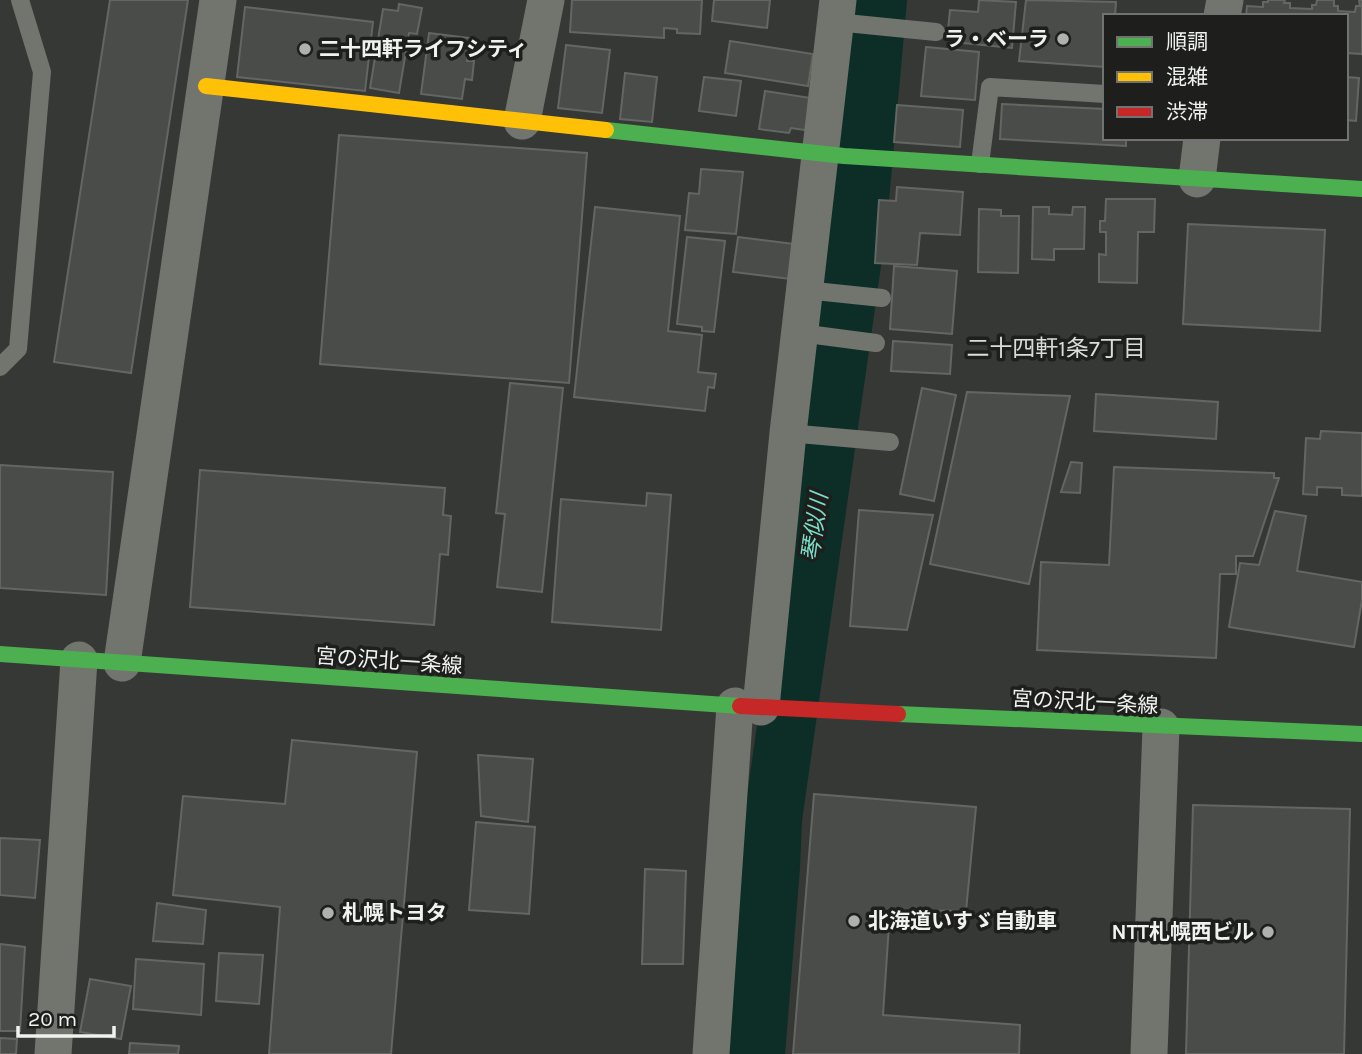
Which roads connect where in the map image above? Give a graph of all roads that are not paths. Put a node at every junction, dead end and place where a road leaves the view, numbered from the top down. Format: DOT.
graph roads {
  1 [pos="20,0"];
  2 [pos="218,0"];
  3 [pos="546,0"];
  4 [pos="843,15"];
  5 [pos="936,32"];
  6 [pos="206,86"];
  7 [pos="1103,94"];
  8 [pos="522,121"];
  9 [pos="1202,140"];
  10 [pos="832,154"];
  11 [pos="980,164"];
  12 [pos="1197,178"];
  13 [pos="1362,189"];
  14 [pos="816,291"];
  15 [pos="878,297"];
  16 [pos="813,335"];
  17 [pos="868,342"];
  18 [pos="0,367"];
  19 [pos="800,434"];
  20 [pos="890,442"];
  21 [pos="0,654"];
  22 [pos="79,660"];
  23 [pos="122,663"];
  24 [pos="757,707"];
  25 [pos="1161,727"];
  26 [pos="1362,734"];
  27 [pos="53,1054"];
  28 [pos="711,1054"];
  29 [pos="1149,1054"];
  1 -- 18 [label="lane"];
  2 -- 6 [label="street"];
  3 -- 8 [label="street"];
  4 -- 5 [label="lane"];
  4 -- 10 [label="street"];
  6 -- 8 [label="main road"];
  6 -- 23 [label="street"];
  7 -- 11 [label="lane"];
  8 -- 10 [label="main road"];
  9 -- 12 [label="street"];
  10 -- 11 [label="main road"];
  10 -- 14 [label="street"];
  11 -- 12 [label="main road"];
  12 -- 13 [label="main road"];
  14 -- 15 [label="lane"];
  14 -- 16 [label="street"];
  16 -- 17 [label="lane"];
  16 -- 19 [label="street"];
  19 -- 20 [label="lane"];
  19 -- 24 [label="street"];
  21 -- 22 [label="main road, 宮の沢北一条線"];
  22 -- 23 [label="main road, 宮の沢北一条線"];
  22 -- 27 [label="street"];
  23 -- 24 [label="main road, 宮の沢北一条線"];
  24 -- 25 [label="main road, 宮の沢北一条線"];
  24 -- 28 [label="street"];
  25 -- 26 [label="main road, 宮の沢北一条線"];
  25 -- 29 [label="street"];
}
